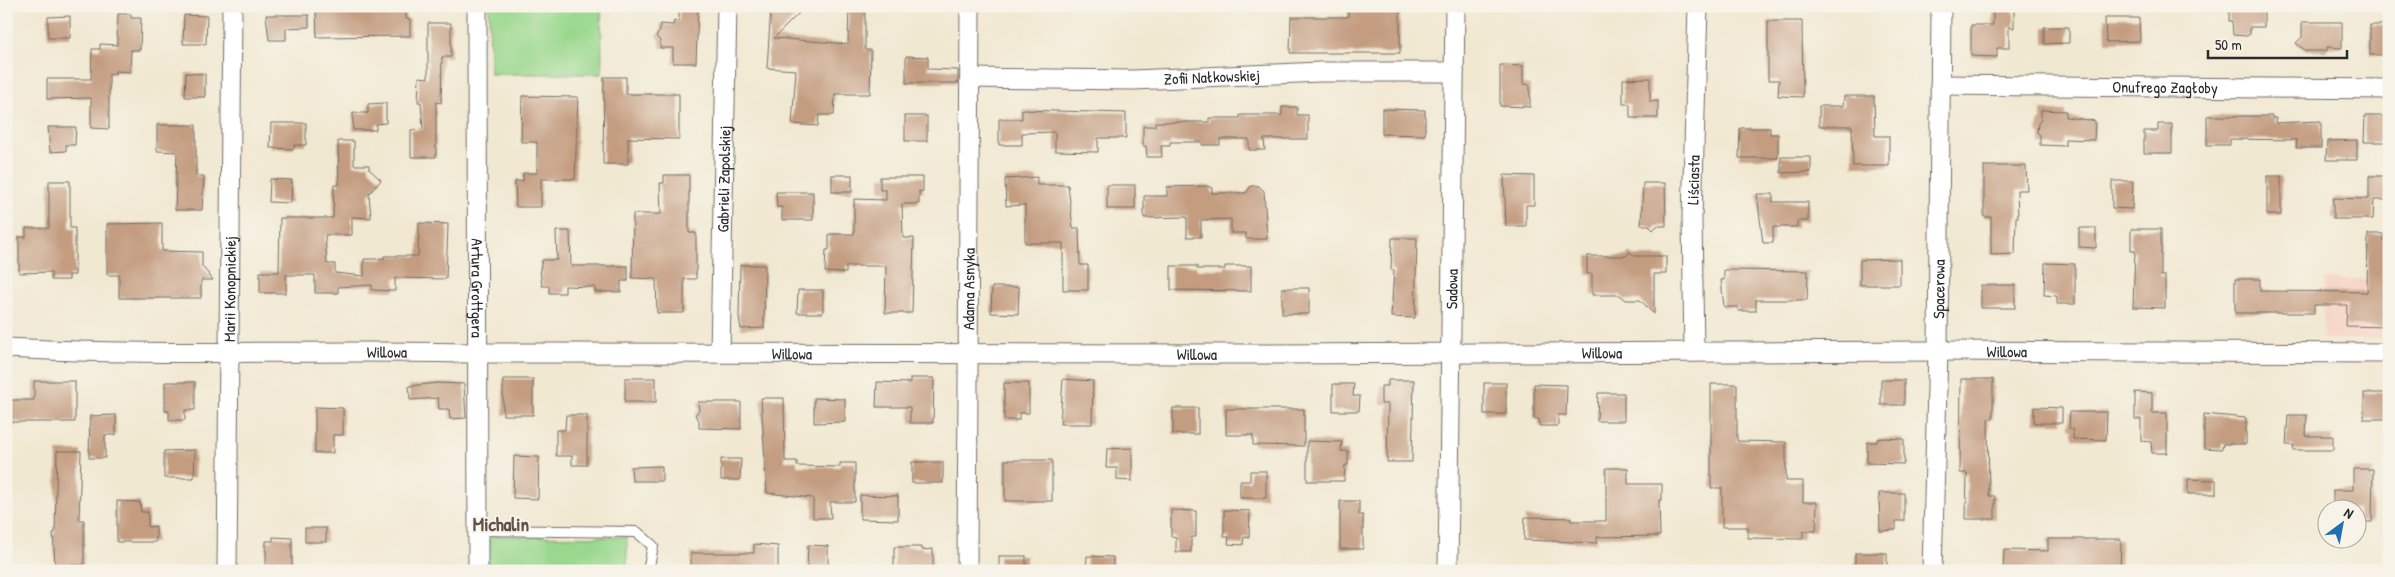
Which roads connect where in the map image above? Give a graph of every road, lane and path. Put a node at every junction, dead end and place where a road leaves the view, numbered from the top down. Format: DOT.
graph roads {
  1 [pos="232,6"];
  2 [pos="477,6"];
  3 [pos="727,6"];
  4 [pos="970,6"];
  5 [pos="1455,6"];
  6 [pos="1698,6"];
  7 [pos="1941,6"];
  8 [pos="1454,72"];
  9 [pos="971,78"];
  10 [pos="1940,85"];
  11 [pos="2389,89"];
  12 [pos="6,348"];
  13 [pos="1938,351"];
  14 [pos="228,352"];
  15 [pos="1450,352"];
  16 [pos="1694,352"];
  17 [pos="476,353"];
  18 [pos="720,353"];
  19 [pos="968,353"];
  20 [pos="2389,353"];
  21 [pos="479,530"];
  22 [pos="227,571"];
  23 [pos="478,571"];
  24 [pos="648,571"];
  25 [pos="967,571"];
  26 [pos="1448,571"];
  27 [pos="1932,571"];
  1 -- 14 [label="street, Marii Konopnickiej"];
  2 -- 17 [label="street, Artura Grottgera"];
  3 -- 18 [label="street, Gabrieli Zapolskiej"];
  4 -- 9 [label="street, Adama Asnyka"];
  5 -- 8 [label="street, Sadowa"];
  6 -- 16 [label="street, Liściasta"];
  7 -- 10 [label="street, Spacerowa"];
  8 -- 9 [label="street, Zofii Nałkowskiej"];
  8 -- 15 [label="street, Sadowa"];
  9 -- 19 [label="street, Adama Asnyka"];
  10 -- 11 [label="street, Onufrego Zagłoby"];
  10 -- 13 [label="street, Spacerowa"];
  12 -- 14 [label="street, Willowa"];
  13 -- 16 [label="street, Willowa"];
  13 -- 20 [label="street, Willowa"];
  13 -- 27 [label="street, Spacerowa"];
  14 -- 17 [label="street, Willowa"];
  14 -- 22 [label="street, Marii Konopnickiej"];
  15 -- 16 [label="street, Willowa"];
  15 -- 19 [label="street, Willowa"];
  15 -- 26 [label="street, Sadowa"];
  17 -- 18 [label="street, Willowa"];
  17 -- 21 [label="street, Artura Grottgera"];
  18 -- 19 [label="street, Willowa"];
  19 -- 25 [label="street, Adama Asnyka"];
  21 -- 23 [label="street, Artura Grottgera"];
  21 -- 24 [label="lane"];
}
